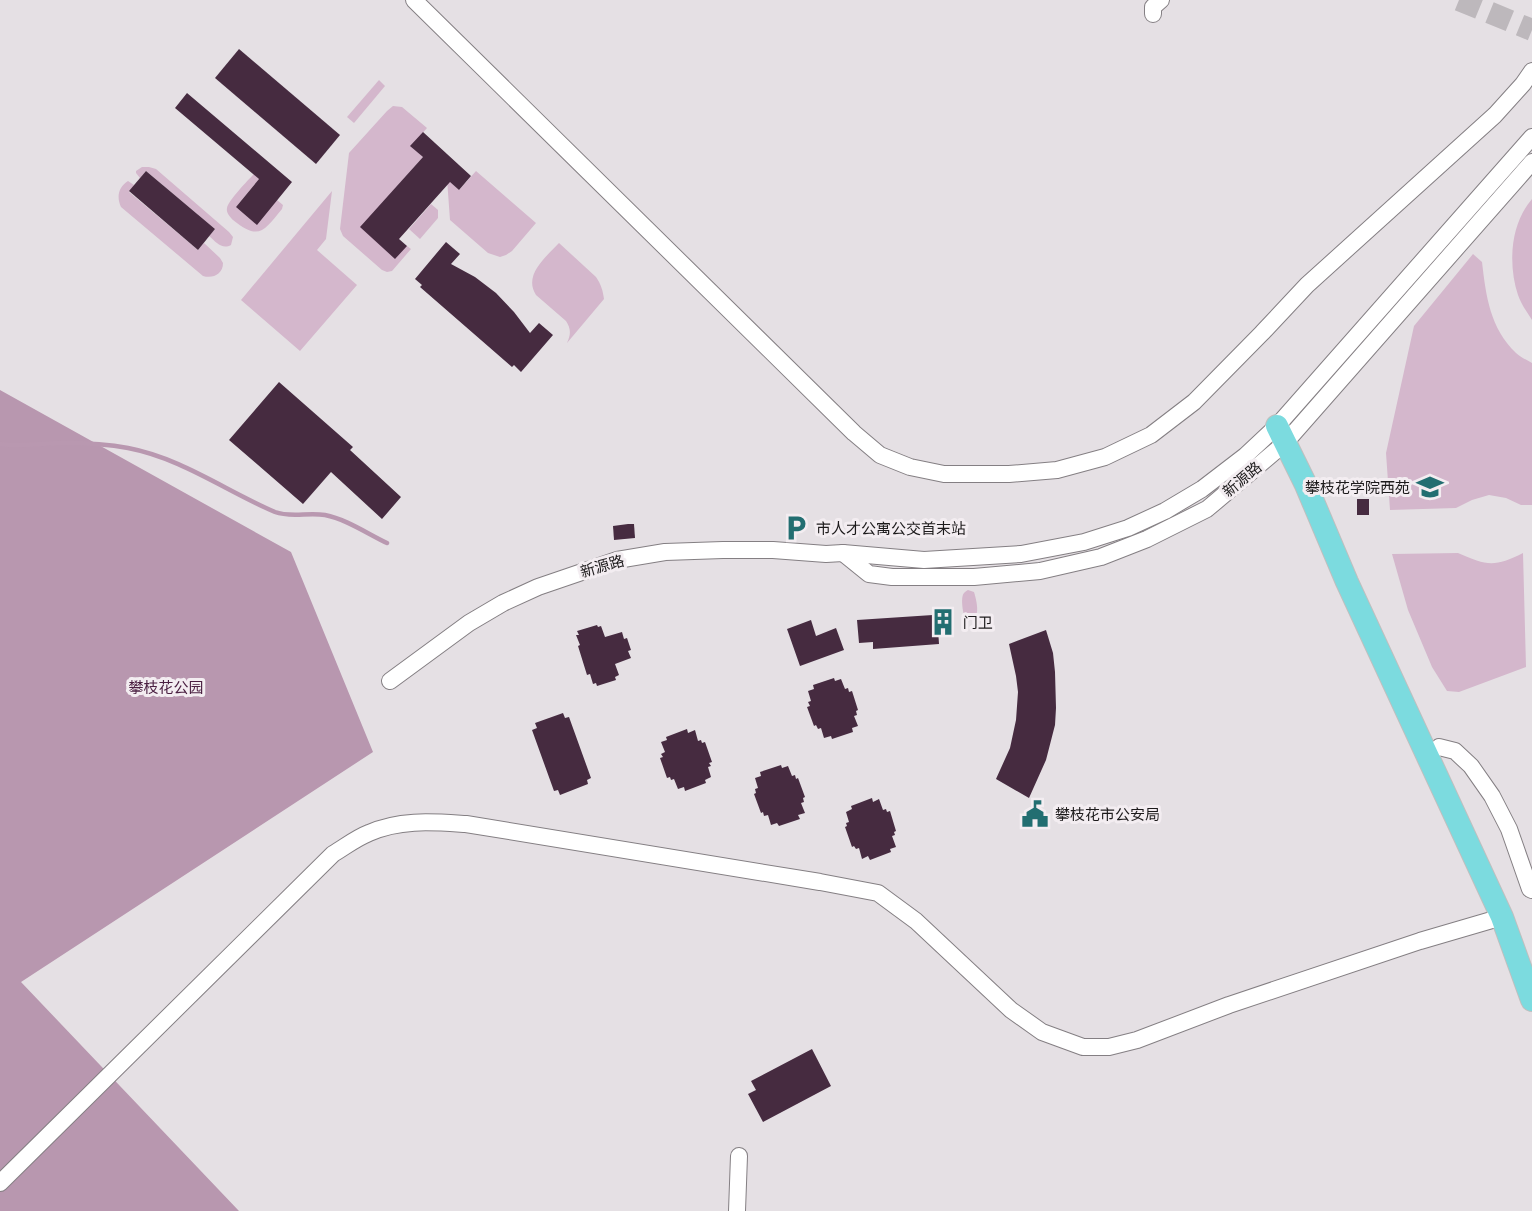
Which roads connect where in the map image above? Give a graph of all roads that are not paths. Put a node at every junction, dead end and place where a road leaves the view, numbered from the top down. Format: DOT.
graph roads {
  1 [pos="414,0"];
  2 [pos="1532,70"];
  3 [pos="1532,136"];
  4 [pos="1532,162"];
  5 [pos="1281,434"];
  6 [pos="390,681"];
  7 [pos="1439,747"];
  8 [pos="1532,890"];
  9 [pos="1502,917"];
  10 [pos="1532,1000"];
  11 [pos="740,1156"];
  12 [pos="0,1184"];
  13 [pos="737,1211"];
  1 -- 2 [label="street"];
  3 -- 5 [label="street, 新源路"];
  4 -- 5 [label="street, 新源路"];
  5 -- 6 [label="street, 新源路"];
  5 -- 9 [label="main road"];
  7 -- 8 [label="street"];
  9 -- 10 [label="main road"];
  9 -- 12 [label="street"];
  11 -- 13 [label="street"];
}
